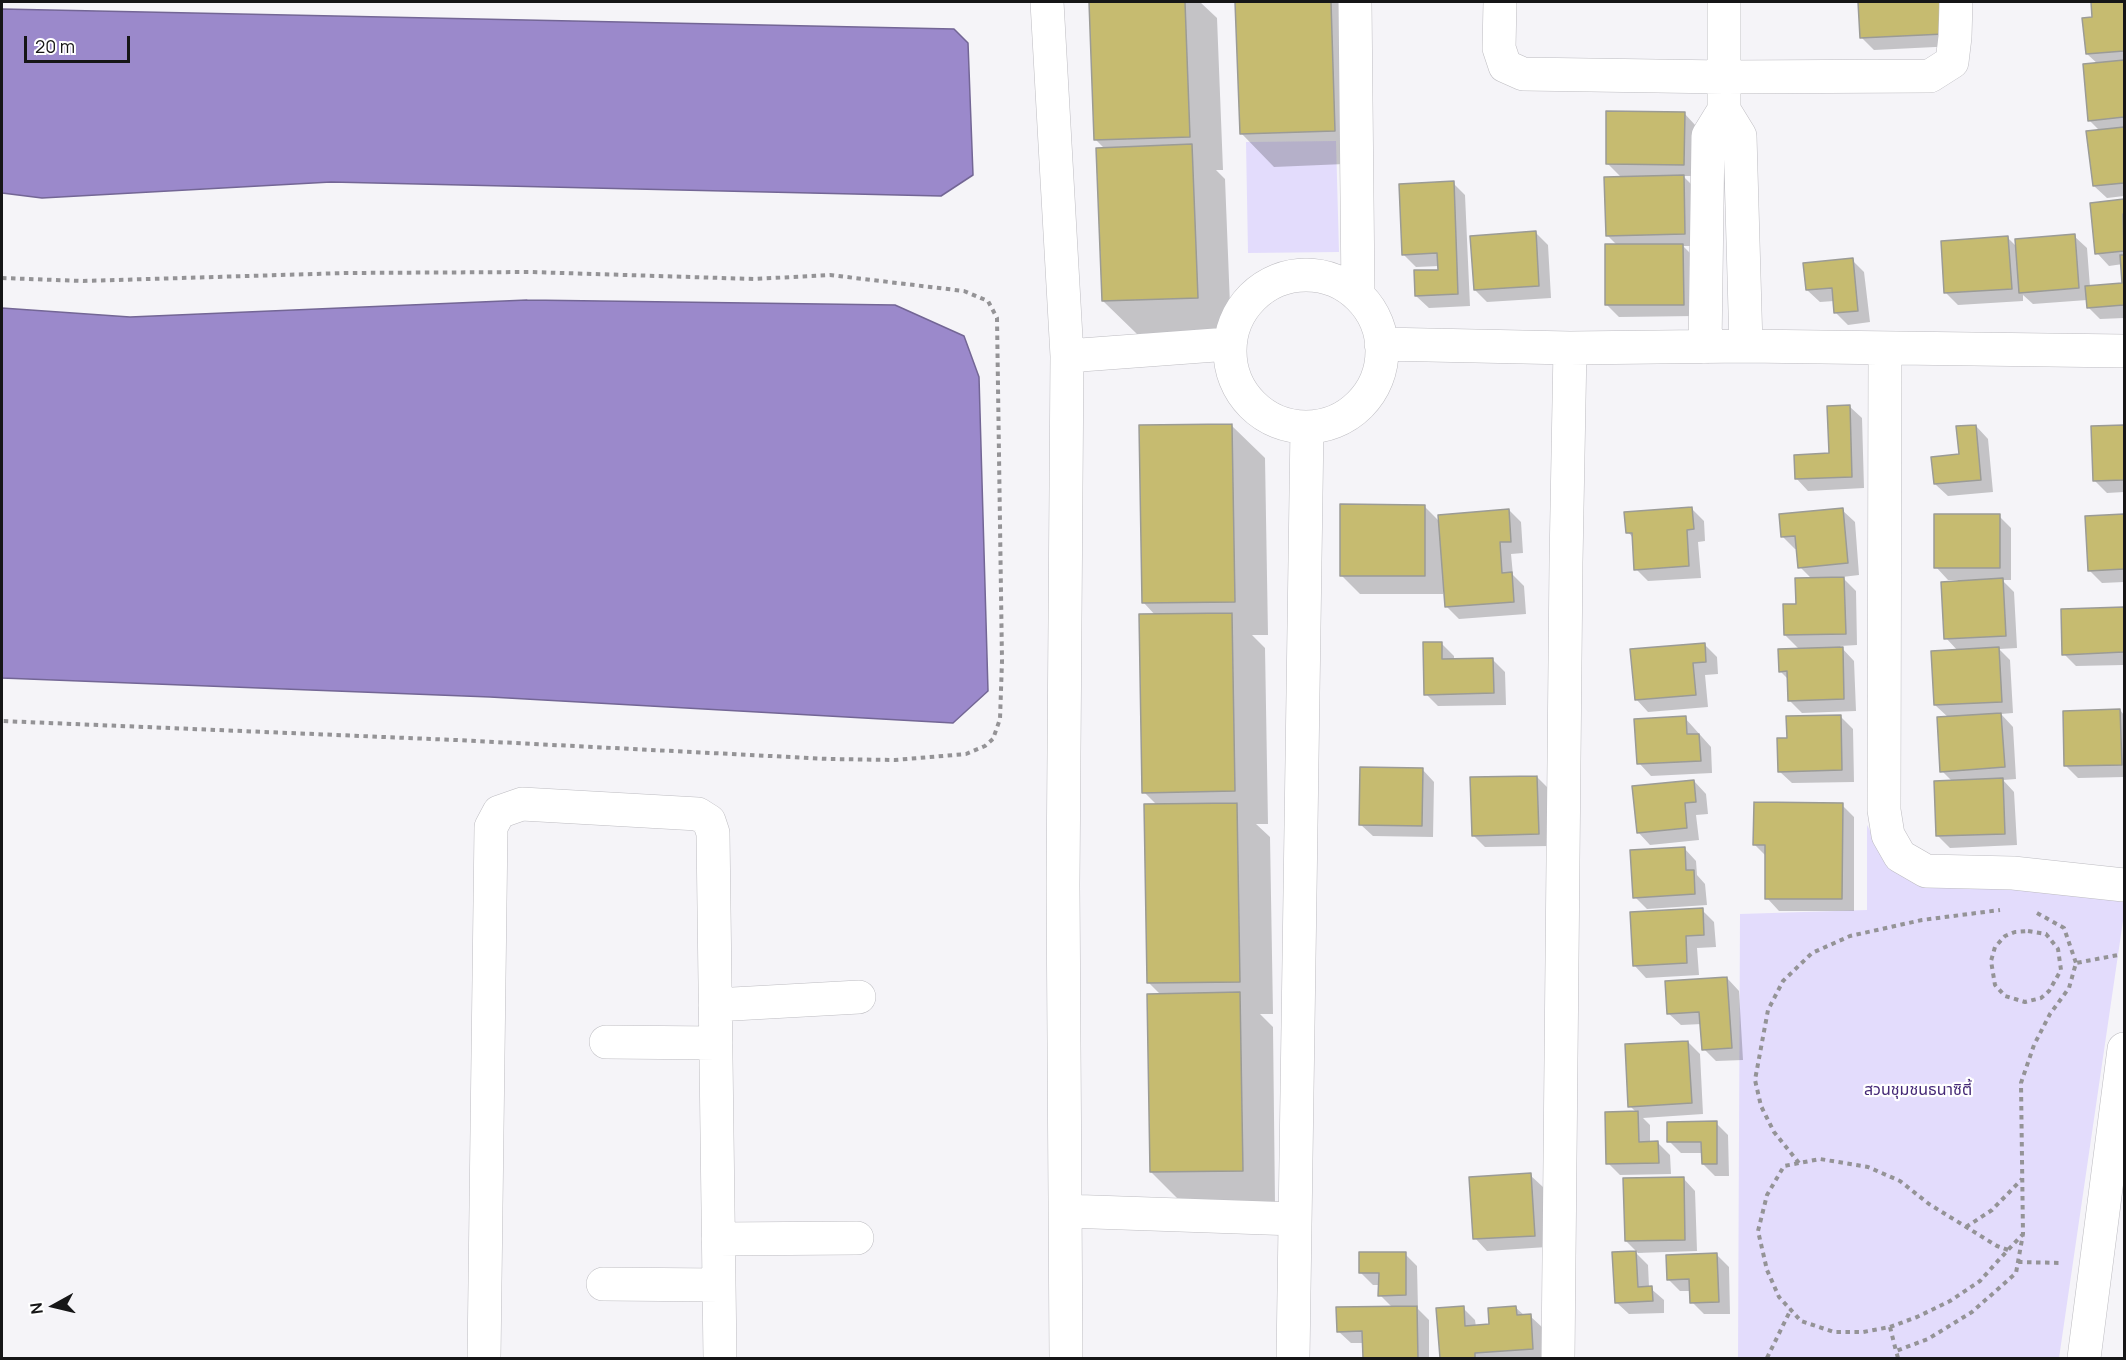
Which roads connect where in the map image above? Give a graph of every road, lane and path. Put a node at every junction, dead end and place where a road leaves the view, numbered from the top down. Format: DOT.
graph roads {
  1 [pos="1047,2"];
  2 [pos="1355,2"];
  3 [pos="1500,2"];
  4 [pos="1724,2"];
  5 [pos="1956,2"];
  6 [pos="1724,77"];
  7 [pos="1724,110"];
  8 [pos="2,278"];
  9 [pos="1358,294"];
  10 [pos="1229,344"];
  11 [pos="1382,344"];
  12 [pos="1746,346"];
  13 [pos="1705,347"];
  14 [pos="1570,348"];
  15 [pos="1885,349"];
  16 [pos="2124,351"];
  17 [pos="1067,356"];
  18 [pos="1307,427"];
  19 [pos="2,722"];
  20 [pos="2124,885"];
  21 [pos="2005,909"];
  22 [pos="2035,912"];
  23 [pos="2118,955"];
  24 [pos="2076,963"];
  25 [pos="2061,970"];
  26 [pos="859,997"];
  27 [pos="715,1005"];
  28 [pos="606,1042"];
  29 [pos="716,1043"];
  30 [pos="2124,1049"];
  31 [pos="1800,1163"];
  32 [pos="2023,1179"];
  33 [pos="1065,1211"];
  34 [pos="1295,1219"];
  35 [pos="1966,1227"];
  36 [pos="2023,1234"];
  37 [pos="857,1238"];
  38 [pos="718,1239"];
  39 [pos="2008,1250"];
  40 [pos="2018,1262"];
  41 [pos="2073,1263"];
  42 [pos="603,1284"];
  43 [pos="719,1285"];
  44 [pos="1791,1309"];
  45 [pos="1890,1327"];
  46 [pos="1896,1351"];
  47 [pos="484,1359"];
  48 [pos="720,1359"];
  49 [pos="1066,1359"];
  50 [pos="1293,1359"];
  51 [pos="1558,1359"];
  52 [pos="1767,1359"];
  53 [pos="1898,1359"];
  54 [pos="2084,1359"];
  1 -- 17 [label="street"];
  2 -- 9 [label="street"];
  3 -- 6 [label="street"];
  4 -- 6 [label="street"];
  5 -- 6 [label="street"];
  6 -- 7 [label="street"];
  7 -- 12 [label="street"];
  7 -- 13 [label="street"];
  8 -- 19 [label="path"];
  9 -- 10 [label="street"];
  9 -- 11 [label="street"];
  10 -- 17 [label="street"];
  10 -- 18 [label="street"];
  11 -- 14 [label="street"];
  11 -- 18 [label="street"];
  12 -- 13 [label="street"];
  12 -- 15 [label="street"];
  13 -- 14 [label="street"];
  14 -- 51 [label="street"];
  15 -- 16 [label="street"];
  15 -- 20 [label="street"];
  17 -- 33 [label="street"];
  18 -- 34 [label="street"];
  21 -- 31 [label="path"];
  22 -- 24 [label="path"];
  23 -- 24 [label="path"];
  24 -- 32 [label="path"];
  25 -- 25 [label="path"];
  26 -- 27 [label="street"];
  27 -- 29 [label="street"];
  27 -- 47 [label="street"];
  28 -- 29 [label="street"];
  29 -- 38 [label="street"];
  30 -- 54 [label="street"];
  31 -- 35 [label="path"];
  31 -- 44 [label="path"];
  32 -- 35 [label="path"];
  32 -- 36 [label="path"];
  33 -- 34 [label="street"];
  33 -- 49 [label="street"];
  34 -- 50 [label="street"];
  35 -- 39 [label="path"];
  36 -- 39 [label="path"];
  36 -- 40 [label="path"];
  37 -- 38 [label="street"];
  38 -- 43 [label="street"];
  39 -- 45 [label="path"];
  40 -- 41 [label="path"];
  40 -- 46 [label="path"];
  42 -- 43 [label="street"];
  43 -- 48 [label="street"];
  44 -- 45 [label="path"];
  44 -- 52 [label="path"];
  45 -- 46 [label="path"];
  46 -- 53 [label="path"];
}
